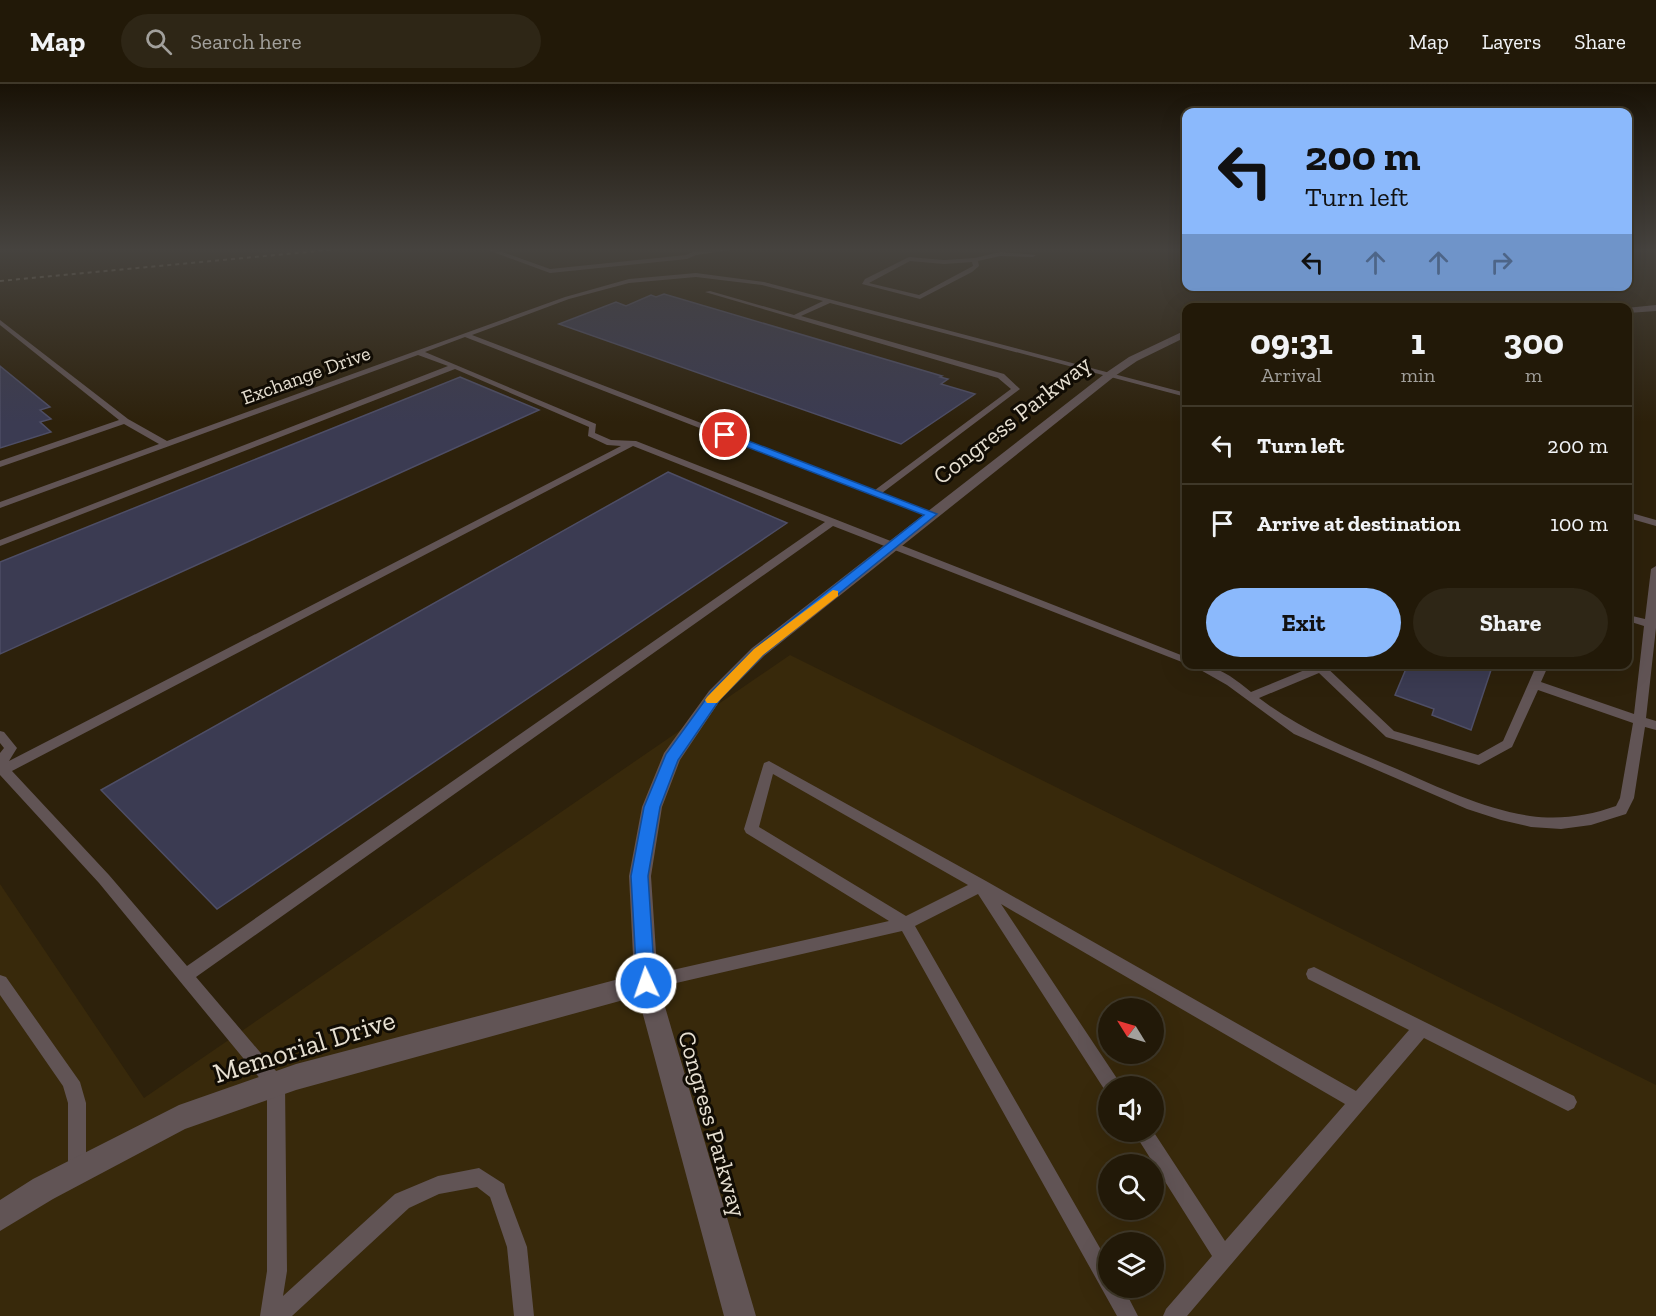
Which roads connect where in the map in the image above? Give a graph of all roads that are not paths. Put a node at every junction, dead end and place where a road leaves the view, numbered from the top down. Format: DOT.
graph roads {
  1 [pos="544,306"];
  2 [pos="758,306"];
  3 [pos="817,306"];
  4 [pos="850,306"];
  5 [pos="1656,308"];
  6 [pos="1632,310"];
  7 [pos="794,317"];
  8 [pos="0,322"];
  9 [pos="465,335"];
  10 [pos="1182,335"];
  11 [pos="418,352"];
  12 [pos="455,366"];
  13 [pos="1111,374"];
  14 [pos="1182,394"];
  15 [pos="125,421"];
  16 [pos="633,443"];
  17 [pos="167,445"];
  18 [pos="0,464"];
  19 [pos="876,493"];
  20 [pos="0,506"];
  21 [pos="932,514"];
  22 [pos="1632,516"];
  23 [pos="832,522"];
  24 [pos="1656,523"];
  25 [pos="0,543"];
  26 [pos="891,546"];
  27 [pos="1656,569"];
  28 [pos="1632,619"];
  29 [pos="1653,625"];
  30 [pos="1182,659"];
  31 [pos="1205,669"];
  32 [pos="1313,669"];
  33 [pos="1320,669"];
  34 [pos="1541,669"];
  35 [pos="1534,684"];
  36 [pos="1249,697"];
  37 [pos="1639,720"];
  38 [pos="1656,726"];
  39 [pos="0,735"];
  40 [pos="3,770"];
  41 [pos="981,885"];
  42 [pos="906,924"];
  43 [pos="1314,974"];
  44 [pos="185,976"];
  45 [pos="0,982"];
  46 [pos="646,983"];
  47 [pos="1422,1028"];
  48 [pos="1105,1076"];
  49 [pos="276,1084"];
  50 [pos="1359,1102"];
  51 [pos="1568,1102"];
  52 [pos="1149,1142"];
  53 [pos="77,1171"];
  54 [pos="0,1217"];
  55 [pos="1225,1258"];
  56 [pos="1098,1263"];
  57 [pos="1118,1298"];
  58 [pos="270,1316"];
  59 [pos="277,1316"];
  60 [pos="524,1316"];
  61 [pos="740,1316"];
  62 [pos="1128,1316"];
  63 [pos="1173,1316"];
  1 -- 9 [label="lane, Exchange Drive"];
  2 -- 7 [label="lane"];
  3 -- 7 [label="lane"];
  4 -- 13 [label="lane, Exchange Drive"];
  5 -- 6 [label="street"];
  7 -- 19 [label="lane"];
  8 -- 15 [label="lane"];
  9 -- 11 [label="lane, Exchange Drive"];
  9 -- 19 [label="lane"];
  10 -- 13 [label="street, Congress Parkway"];
  11 -- 12 [label="lane"];
  11 -- 17 [label="lane, Exchange Drive"];
  12 -- 16 [label="lane"];
  12 -- 25 [label="lane"];
  13 -- 14 [label="lane, Exchange Drive"];
  13 -- 21 [label="street, Congress Parkway"];
  15 -- 17 [label="lane"];
  15 -- 18 [label="lane"];
  16 -- 23 [label="lane"];
  16 -- 40 [label="lane"];
  17 -- 20 [label="lane, Exchange Drive"];
  19 -- 21 [label="lane"];
  21 -- 26 [label="street, Congress Parkway"];
  22 -- 24 [label="lane"];
  23 -- 26 [label="lane"];
  23 -- 44 [label="lane"];
  26 -- 30 [label="lane"];
  26 -- 46 [label="street, Congress Parkway"];
  27 -- 29 [label="lane"];
  28 -- 29 [label="lane"];
  29 -- 37 [label="lane"];
  31 -- 36 [label="lane"];
  32 -- 36 [label="lane"];
  33 -- 35 [label="lane"];
  34 -- 35 [label="lane"];
  35 -- 37 [label="lane"];
  36 -- 37 [label="lane"];
  37 -- 38 [label="lane"];
  39 -- 40 [label="lane"];
  40 -- 44 [label="lane"];
  41 -- 42 [label="lane"];
  41 -- 42 [label="lane"];
  41 -- 48 [label="lane"];
  41 -- 50 [label="lane"];
  42 -- 46 [label="lane"];
  42 -- 56 [label="lane"];
  43 -- 47 [label="lane"];
  44 -- 49 [label="lane"];
  45 -- 53 [label="lane"];
  46 -- 49 [label="street, Memorial Drive"];
  46 -- 61 [label="street, Congress Parkway"];
  47 -- 50 [label="lane"];
  47 -- 51 [label="lane"];
  49 -- 53 [label="street, Memorial Drive"];
  49 -- 58 [label="lane"];
  50 -- 55 [label="lane"];
  52 -- 55 [label="lane"];
  53 -- 54 [label="street, Memorial Drive"];
  55 -- 63 [label="lane"];
  57 -- 62 [label="lane"];
  59 -- 60 [label="lane"];
}
